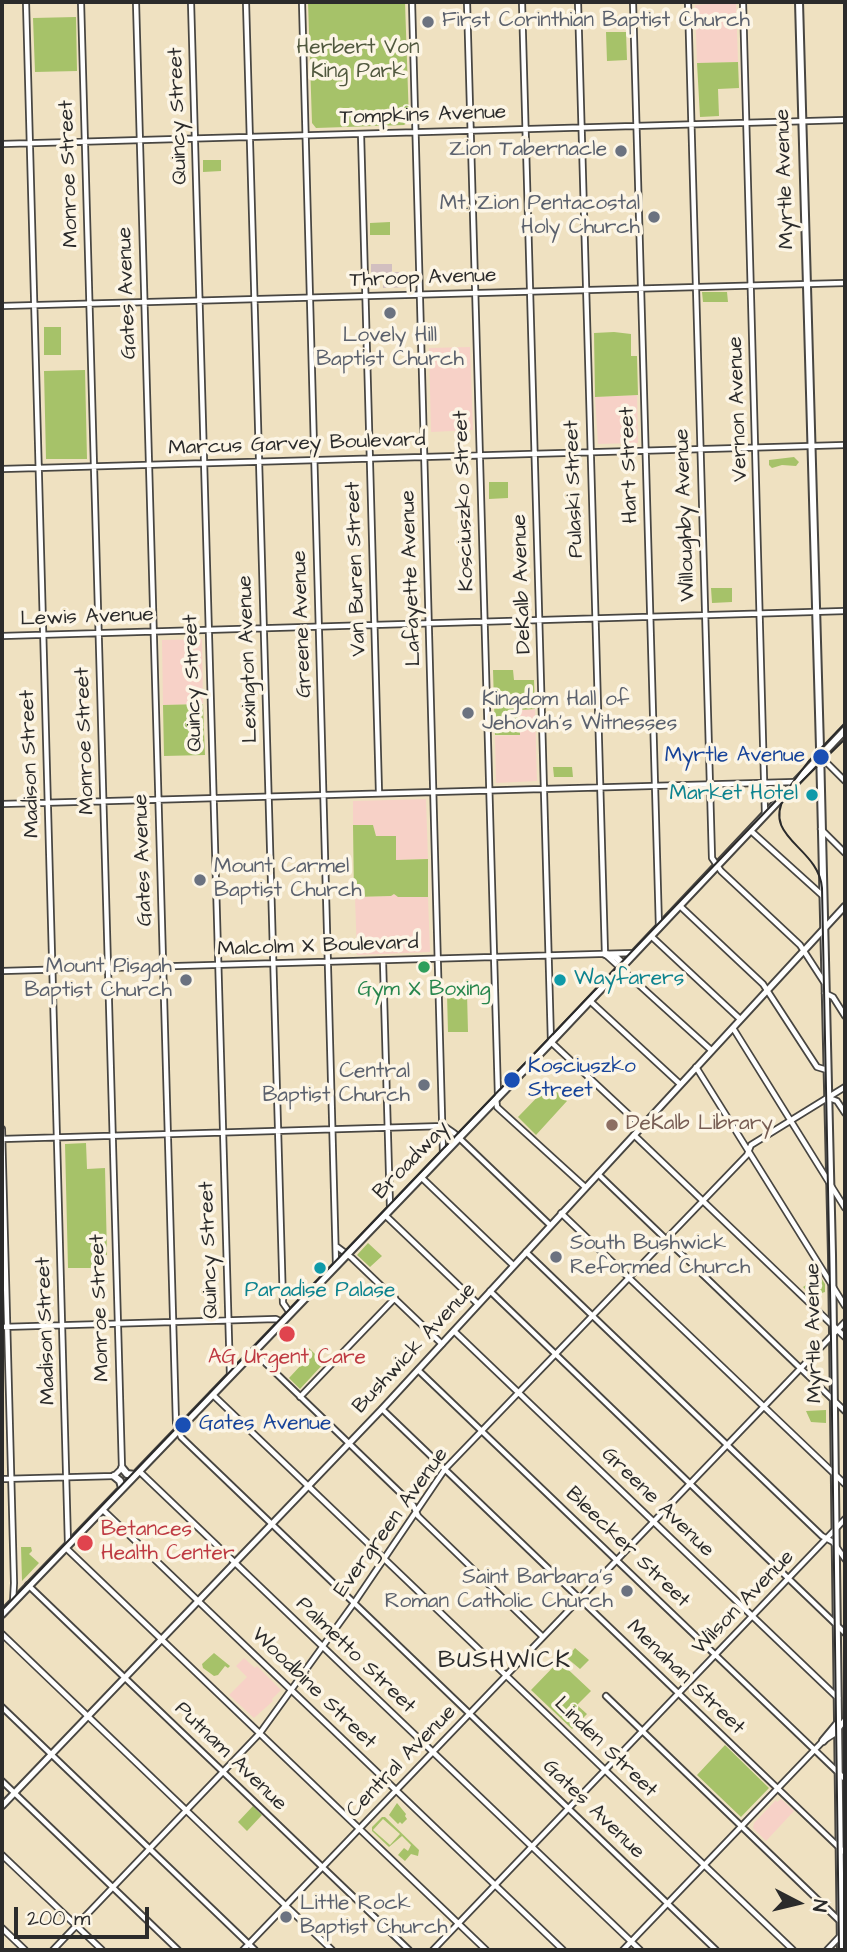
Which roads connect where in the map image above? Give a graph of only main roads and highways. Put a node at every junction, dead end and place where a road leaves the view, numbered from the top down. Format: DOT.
graph roads {
  1 [pos="799,2"];
  2 [pos="845,730"];
  3 [pos="820,756"];
  4 [pos="845,906"];
  5 [pos="824,929"];
  6 [pos="605,954"];
  7 [pos="623,966"];
  8 [pos="122,1468"];
  9 [pos="137,1473"];
  10 [pos="114,1476"];
  11 [pos="122,1488"];
  12 [pos="2,1614"];
  13 [pos="841,1724"];
  14 [pos="823,1741"];
  15 [pos="2,1806"];
  16 [pos="843,1850"];
  17 [pos="843,1928"];
  18 [pos="841,1950"];
  1 -- 3 [label="main road, Myrtle Avenue"];
  2 -- 3 [label="main road, Broadway"];
  3 -- 5 [label="main road, Myrtle Avenue"];
  3 -- 7 [label="main road, Broadway"];
  4 -- 5 [label="main road, Bushwick Avenue"];
  5 -- 13 [label="main road, Myrtle Avenue"];
  5 -- 15 [label="main road, Bushwick Avenue"];
  6 -- 7 [label="main road"];
  7 -- 9 [label="main road, Broadway"];
  8 -- 9 [label="main road"];
  9 -- 11 [label="main road, Broadway"];
  10 -- 11 [label="main road"];
  11 -- 12 [label="main road, Broadway"];
  13 -- 14 [label="main road"];
  13 -- 16 [label="main road, Myrtle Avenue"];
  16 -- 17 [label="main road, Myrtle Avenue"];
  17 -- 18 [label="main road, Myrtle Avenue"];
}
